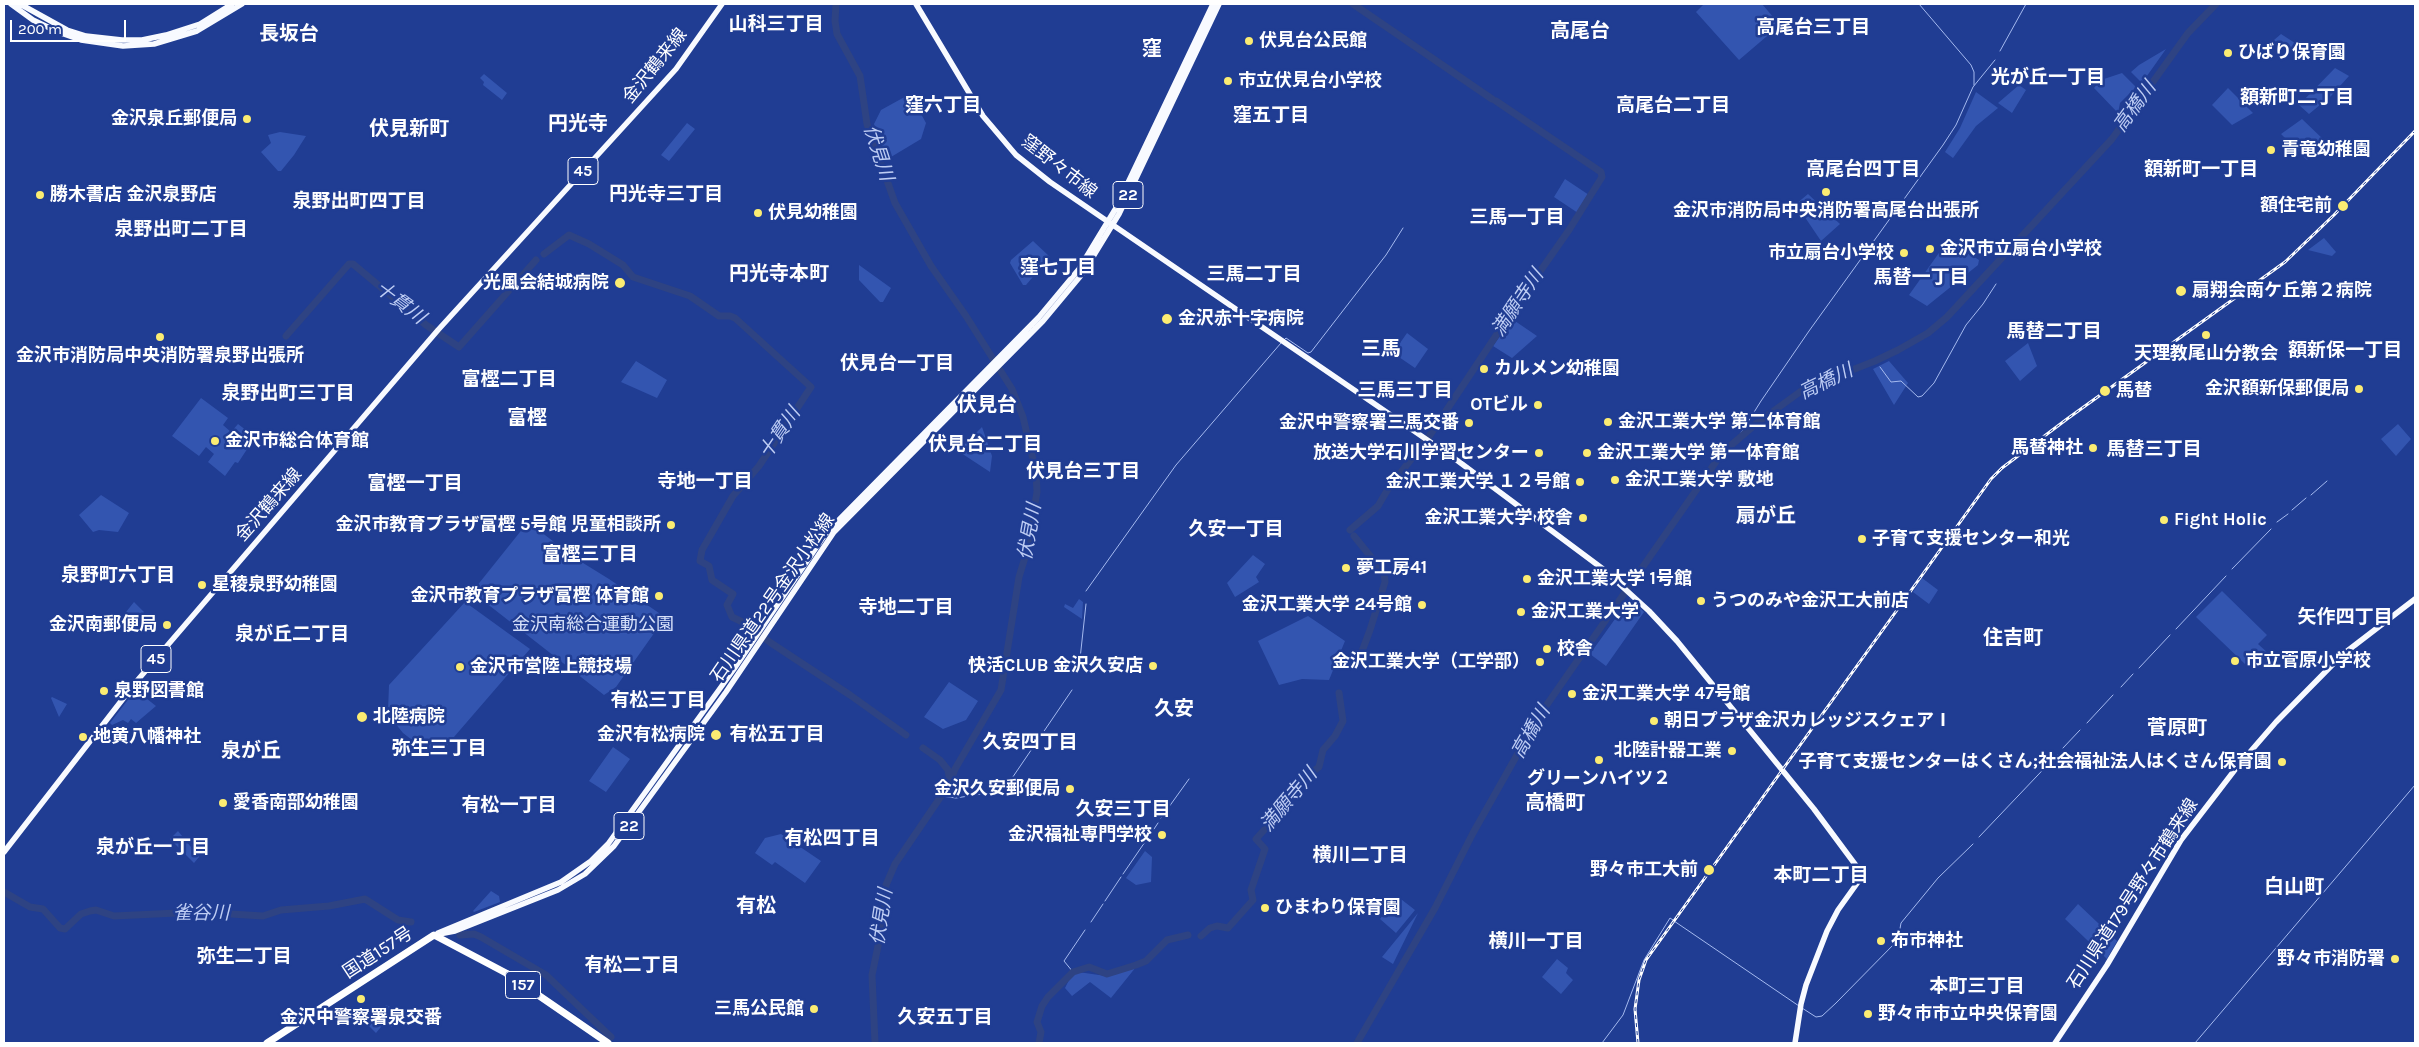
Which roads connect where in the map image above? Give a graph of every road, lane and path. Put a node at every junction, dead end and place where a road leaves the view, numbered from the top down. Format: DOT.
graph roads {
  1 [pos="11,4"];
  2 [pos="20,4"];
  3 [pos="232,4"];
  4 [pos="242,4"];
  5 [pos="722,4"];
  6 [pos="916,4"];
  7 [pos="1213,4"];
  8 [pos="1219,4"];
  9 [pos="1111,223"];
  10 [pos="2415,599"];
  11 [pos="4,852"];
  12 [pos="434,935"];
  13 [pos="267,1043"];
  14 [pos="608,1043"];
  15 [pos="1795,1043"];
  16 [pos="2054,1043"];
  1 -- 4 [label="main road"];
  2 -- 3 [label="main road"];
  5 -- 11 [label="main road, 金沢鶴来線 / 45"];
  6 -- 9 [label="main road, 窪野々市線"];
  7 -- 9 [label="main road, 石川県道22号金沢小松線 / 22"];
  8 -- 9 [label="main road, 石川県道22号金沢小松線 / 22"];
  9 -- 12 [label="main road, 石川県道22号金沢小松線 / 22"];
  9 -- 15 [label="main road, 窪野々市線"];
  10 -- 16 [label="main road, 石川県道179号野々市鶴来線"];
  12 -- 13 [label="highway, 国道157号"];
  12 -- 14 [label="highway, 国道157号 / 157"];
}
